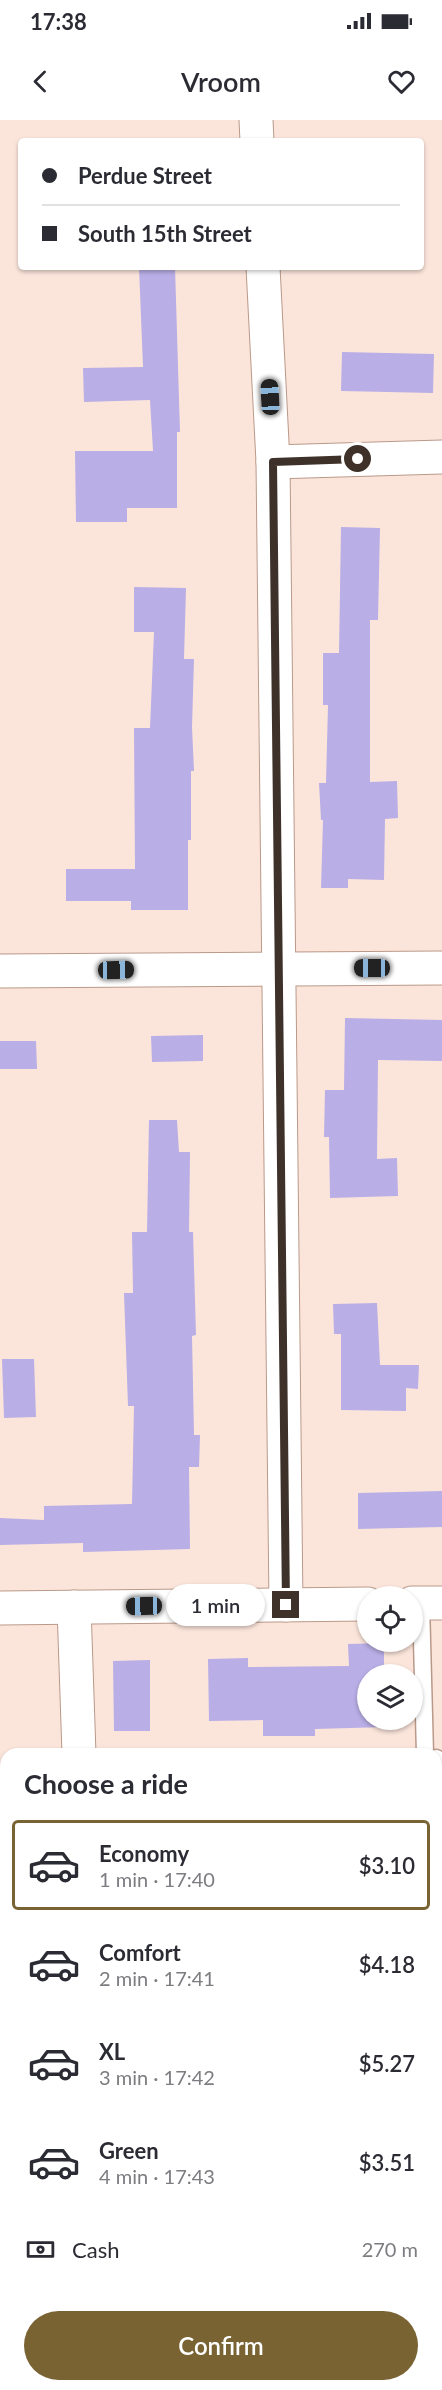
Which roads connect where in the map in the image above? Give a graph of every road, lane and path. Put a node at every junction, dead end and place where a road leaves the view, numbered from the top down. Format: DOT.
graph roads {
  1 [pos="256,120"];
  2 [pos="257,138"];
  3 [pos="263,270"];
  4 [pos="442,457"];
  5 [pos="273,462"];
  6 [pos="442,968"];
  7 [pos="278,969"];
  8 [pos="0,971"];
  9 [pos="425,1603"];
  10 [pos="357,1604"];
  11 [pos="286,1605"];
  12 [pos="74,1607"];
  13 [pos="0,1608"];
  14 [pos="79,1748"];
  15 [pos="425,1748"];
  1 -- 2 [label="street"];
  3 -- 5 [label="street"];
  4 -- 5 [label="street"];
  5 -- 7 [label="street"];
  6 -- 7 [label="street"];
  7 -- 8 [label="street"];
  7 -- 11 [label="street"];
  9 -- 15 [label="lane"];
  10 -- 11 [label="street"];
  11 -- 12 [label="street"];
  12 -- 13 [label="street"];
  12 -- 14 [label="street"];
}
